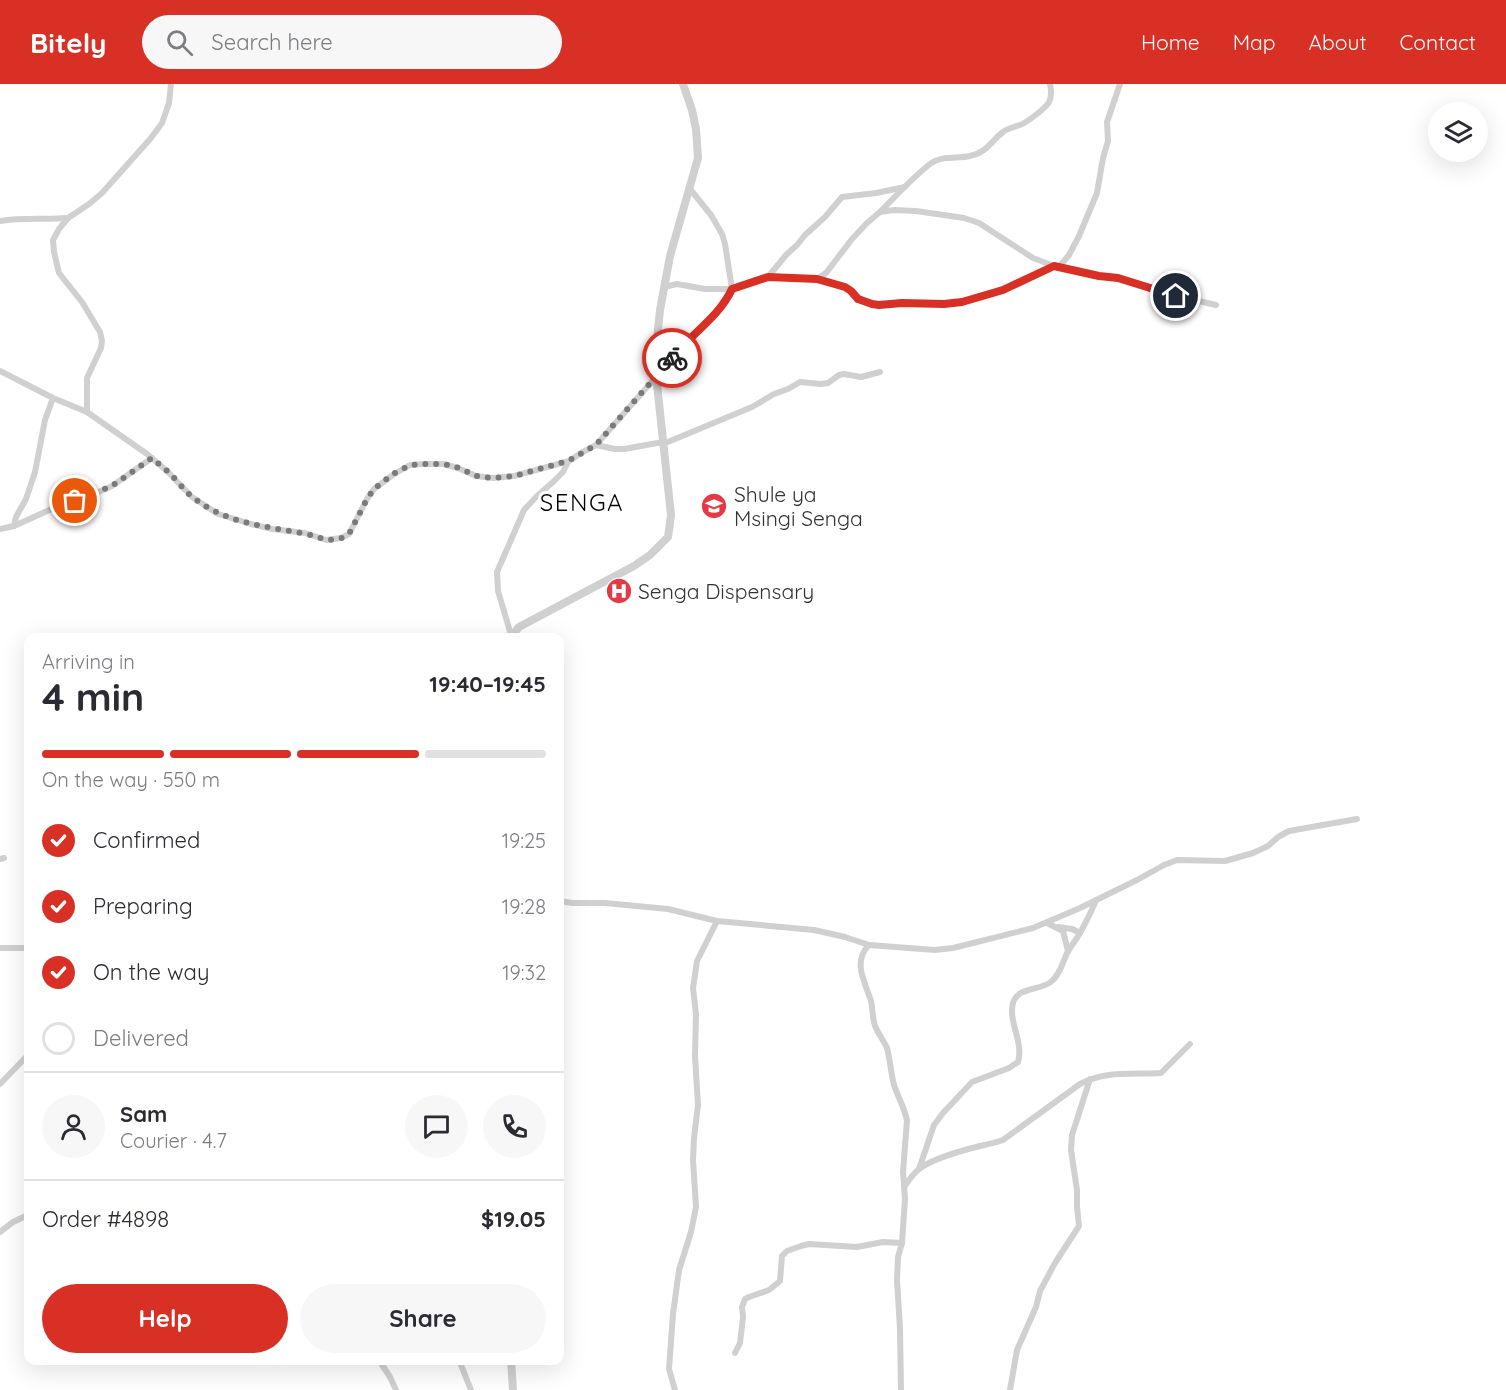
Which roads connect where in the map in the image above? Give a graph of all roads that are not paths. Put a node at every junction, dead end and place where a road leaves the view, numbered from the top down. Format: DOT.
graph roads {
  1 [pos="171,84"];
  2 [pos="683,84"];
  3 [pos="1050,84"];
  4 [pos="1120,84"];
  5 [pos="905,187"];
  6 [pos="690,189"];
  7 [pos="880,212"];
  8 [pos="68,218"];
  9 [pos="0,221"];
  10 [pos="1057,267"];
  11 [pos="768,277"];
  12 [pos="817,279"];
  13 [pos="664,287"];
  14 [pos="732,289"];
  15 [pos="1216,305"];
  16 [pos="0,371"];
  17 [pos="880,372"];
  18 [pos="656,376"];
  19 [pos="53,398"];
  20 [pos="87,412"];
  21 [pos="663,443"];
  22 [pos="596,445"];
  23 [pos="152,458"];
  24 [pos="568,461"];
  25 [pos="14,526"];
  26 [pos="0,529"];
  27 [pos="509,633"];
  28 [pos="513,633"];
  29 [pos="1357,819"];
  30 [pos="1096,900"];
  31 [pos="564,902"];
  32 [pos="717,921"];
  33 [pos="1047,923"];
  34 [pos="1058,927"];
  35 [pos="1080,933"];
  36 [pos="869,945"];
  37 [pos="0,948"];
  38 [pos="24,948"];
  39 [pos="1068,951"];
  40 [pos="1190,1044"];
  41 [pos="24,1059"];
  42 [pos="1090,1079"];
  43 [pos="0,1084"];
  44 [pos="919,1169"];
  45 [pos="904,1188"];
  46 [pos="24,1217"];
  47 [pos="0,1232"];
  48 [pos="902,1243"];
  49 [pos="735,1353"];
  50 [pos="382,1365"];
  51 [pos="461,1365"];
  52 [pos="511,1365"];
  53 [pos="396,1390"];
  54 [pos="471,1390"];
  55 [pos="513,1390"];
  56 [pos="675,1390"];
  57 [pos="901,1390"];
  58 [pos="1011,1390"];
  1 -- 8 [label="street"];
  2 -- 6 [label="street"];
  3 -- 5 [label="street"];
  4 -- 10 [label="street"];
  5 -- 7 [label="street"];
  5 -- 11 [label="street"];
  6 -- 13 [label="street"];
  6 -- 14 [label="street"];
  7 -- 10 [label="street"];
  7 -- 12 [label="street"];
  8 -- 9 [label="street"];
  8 -- 20 [label="street"];
  10 -- 12 [label="street"];
  10 -- 15 [label="street"];
  11 -- 12 [label="street"];
  11 -- 14 [label="street"];
  13 -- 14 [label="street"];
  13 -- 18 [label="street"];
  14 -- 18 [label="street"];
  16 -- 19 [label="street"];
  17 -- 21 [label="street"];
  18 -- 21 [label="street"];
  18 -- 22 [label="street"];
  19 -- 20 [label="street"];
  19 -- 25 [label="street"];
  20 -- 23 [label="street"];
  21 -- 22 [label="street"];
  21 -- 28 [label="street"];
  22 -- 24 [label="street"];
  23 -- 24 [label="street"];
  23 -- 25 [label="street"];
  24 -- 27 [label="street"];
  25 -- 26 [label="street"];
  29 -- 30 [label="street"];
  30 -- 33 [label="street"];
  30 -- 35 [label="street"];
  31 -- 32 [label="street"];
  32 -- 36 [label="street"];
  32 -- 56 [label="street"];
  33 -- 34 [label="street"];
  33 -- 36 [label="street"];
  34 -- 35 [label="street"];
  34 -- 39 [label="street"];
  35 -- 39 [label="street"];
  36 -- 45 [label="street"];
  37 -- 38 [label="street"];
  39 -- 44 [label="street"];
  40 -- 42 [label="street"];
  41 -- 43 [label="street"];
  42 -- 44 [label="street"];
  42 -- 58 [label="street"];
  44 -- 45 [label="street"];
  45 -- 48 [label="street"];
  46 -- 47 [label="street"];
  48 -- 49 [label="street"];
  48 -- 57 [label="street"];
  50 -- 53 [label="street"];
  51 -- 54 [label="street"];
  52 -- 55 [label="street"];
}
